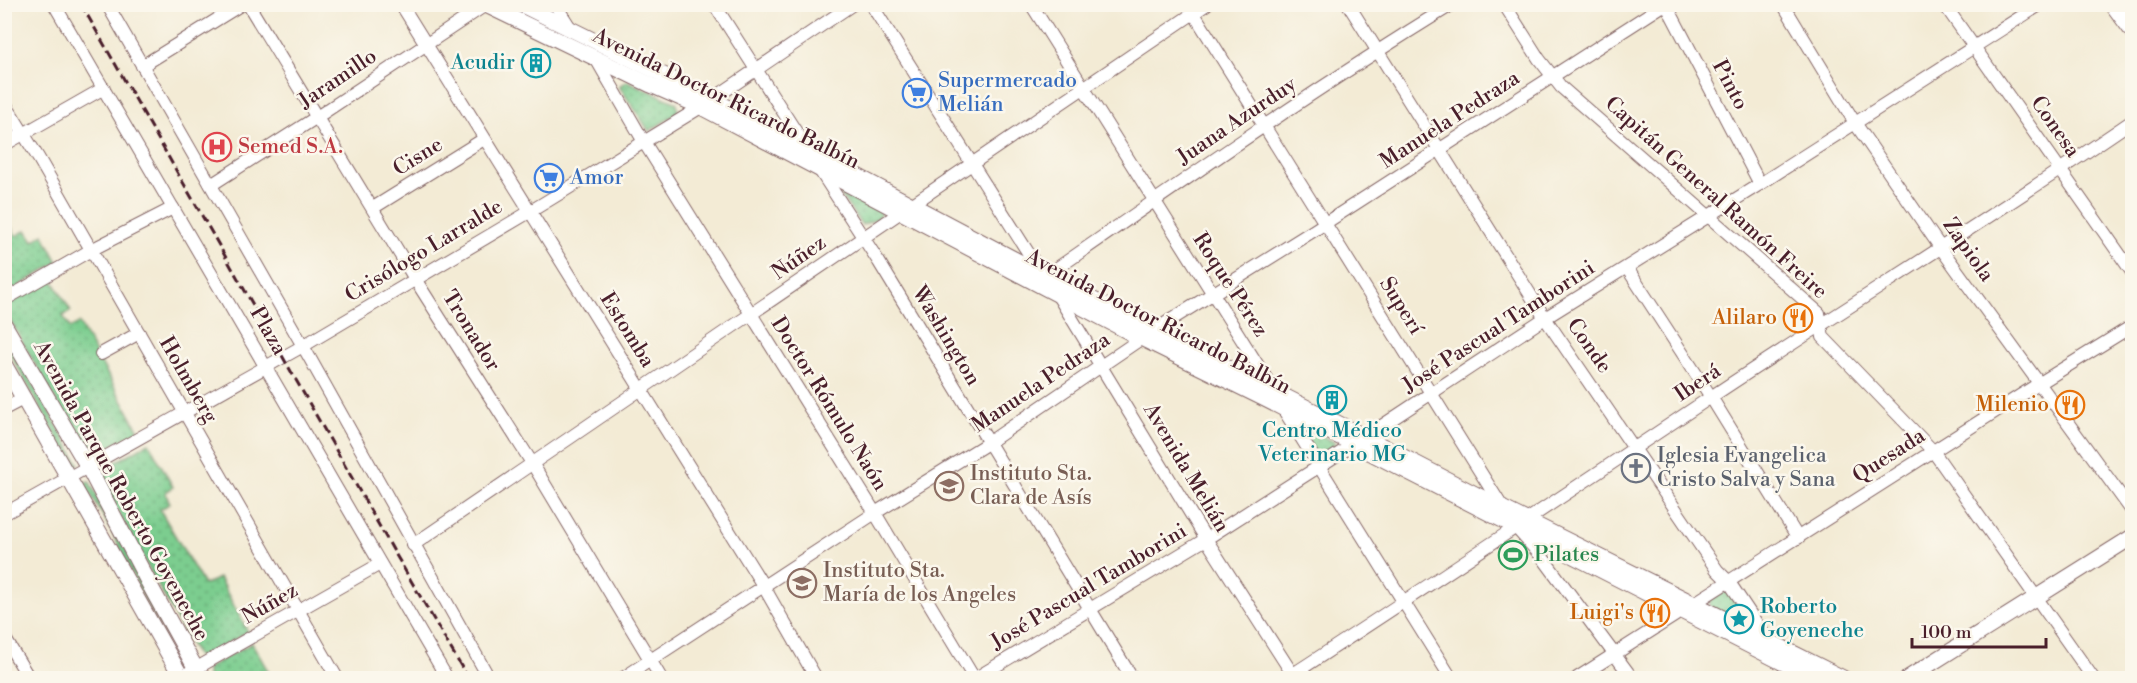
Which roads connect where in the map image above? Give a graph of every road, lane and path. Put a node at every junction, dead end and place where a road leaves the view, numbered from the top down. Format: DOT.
graph roads {
  1 [pos="54,4"];
  2 [pos="107,4"];
  3 [pos="242,4"];
  4 [pos="248,4"];
  5 [pos="401,4"];
  6 [pos="520,4"];
  7 [pos="555,4"];
  8 [pos="714,4"];
  9 [pos="854,4"];
  10 [pos="871,4"];
  11 [pos="1031,4"];
  12 [pos="1207,4"];
  13 [pos="1348,4"];
  14 [pos="1453,4"];
  15 [pos="1504,4"];
  16 [pos="1665,4"];
  17 [pos="1783,4"];
  18 [pos="1944,4"];
  19 [pos="2041,4"];
  20 [pos="2112,4"];
  21 [pos="485,5"];
  22 [pos="1191,9"];
  23 [pos="572,30"];
  24 [pos="2133,31"];
  25 [pos="427,44"];
  26 [pos="1976,47"];
  27 [pos="1378,50"];
  28 [pos="595,57"];
  29 [pos="142,66"];
  30 [pos="756,71"];
  31 [pos="1554,76"];
  32 [pos="104,88"];
  33 [pos="1084,89"];
  34 [pos="4,102"];
  35 [pos="707,103"];
  36 [pos="317,117"];
  37 [pos="2133,121"];
  38 [pos="1855,123"];
  39 [pos="1264,126"];
  40 [pos="23,134"];
  41 [pos="484,139"];
  42 [pos="644,142"];
  43 [pos="4,145"];
  44 [pos="807,149"];
  45 [pos="1440,150"];
  46 [pos="972,164"];
  47 [pos="819,169"];
  48 [pos="2061,170"];
  49 [pos="1760,184"];
  50 [pos="211,185"];
  51 [pos="1154,202"];
  52 [pos="173,208"];
  53 [pos="373,208"];
  54 [pos="907,208"];
  55 [pos="531,211"];
  56 [pos="1709,216"];
  57 [pos="1325,223"];
  58 [pos="863,237"];
  59 [pos="1940,247"];
  60 [pos="91,250"];
  61 [pos="1627,268"];
  62 [pos="2133,272"];
  63 [pos="1044,274"];
  64 [pos="415,279"];
  65 [pos="1056,294"];
  66 [pos="1213,295"];
  67 [pos="4,300"];
  68 [pos="751,315"];
  69 [pos="1545,318"];
  70 [pos="4,324"];
  71 [pos="1821,326"];
  72 [pos="2133,326"];
  73 [pos="139,333"];
  74 [pos="1149,335"];
  75 [pos="303,346"];
  76 [pos="101,354"];
  77 [pos="4,364"];
  78 [pos="1101,366"];
  79 [pos="266,367"];
  80 [pos="2040,383"];
  81 [pos="640,388"];
  82 [pos="1274,390"];
  83 [pos="1432,392"];
  84 [pos="1711,397"];
  85 [pos="25,398"];
  86 [pos="4,409"];
  87 [pos="1284,410"];
  88 [pos="184,413"];
  89 [pos="1359,440"];
  90 [pos="988,443"];
  91 [pos="1636,449"];
  92 [pos="1933,451"];
  93 [pos="532,463"];
  94 [pos="1318,466"];
  95 [pos="88,467"];
  96 [pos="70,478"];
  97 [pos="1504,509"];
  98 [pos="2133,511"];
  99 [pos="875,513"];
  100 [pos="4,514"];
  101 [pos="1521,524"];
  102 [pos="2133,537"];
  103 [pos="1798,538"];
  104 [pos="1206,539"];
  105 [pos="413,545"];
  106 [pos="380,564"];
  107 [pos="1729,582"];
  108 [pos="764,587"];
  109 [pos="2036,597"];
  110 [pos="1402,601"];
  111 [pos="1687,608"];
  112 [pos="1089,609"];
  113 [pos="298,611"];
  114 [pos="4,637"];
  115 [pos="1769,643"];
  116 [pos="1615,654"];
  117 [pos="650,660"];
  118 [pos="199,674"];
  119 [pos="1292,677"];
  120 [pos="29,678"];
  121 [pos="181,678"];
  122 [pos="337,678"];
  123 [pos="447,678"];
  124 [pos="489,678"];
  125 [pos="623,678"];
  126 [pos="661,678"];
  127 [pos="816,678"];
  128 [pos="975,678"];
  129 [pos="1132,678"];
  130 [pos="1451,678"];
  131 [pos="1577,678"];
  132 [pos="1632,678"];
  133 [pos="1813,678"];
  134 [pos="1843,678"];
  135 [pos="1908,678"];
  136 [pos="2093,678"];
  1 -- 32 [label="street, Plaza"];
  2 -- 29 [label="street, Plaza"];
  3 -- 29 [label="street"];
  4 -- 36 [label="street, Tronador"];
  5 -- 25 [label="street, Estomba"];
  6 -- 23 [label="main road, Avenida Doctor Ricardo Balbín"];
  7 -- 23 [label="street"];
  8 -- 30 [label="street"];
  9 -- 30 [label="street, Crisólogo Larralde"];
  10 -- 46 [label="street, Avenida Melián"];
  11 -- 33 [label="street, Roque Pérez"];
  12 -- 22 [label="street, Núñez"];
  13 -- 27 [label="street, Conde"];
  14 -- 27 [label="street, Juana Azurduy"];
  15 -- 31 [label="street, Capitán General Ramón Freire"];
  16 -- 31 [label="street, Manuela Pedraza"];
  16 -- 49 [label="street, Pinto"];
  17 -- 38 [label="street, Zapiola"];
  18 -- 26 [label="street, Conesa"];
  19 -- 26 [label="street, José Pascual Tamborini"];
  20 -- 24 [label="main road"];
  21 -- 25 [label="street, Jaramillo"];
  21 -- 28 [label="main road, Avenida Doctor Ricardo Balbín"];
  22 -- 33 [label="street, Núñez"];
  22 -- 39 [label="street, Superí"];
  23 -- 35 [label="main road, Avenida Doctor Ricardo Balbín"];
  25 -- 36 [label="street, Jaramillo"];
  25 -- 41 [label="street, Estomba"];
  26 -- 38 [label="street, José Pascual Tamborini"];
  26 -- 48 [label="street, Conesa"];
  27 -- 39 [label="street, Juana Azurduy"];
  27 -- 45 [label="street, Conde"];
  28 -- 35 [label="main road, Avenida Doctor Ricardo Balbín"];
  28 -- 42 [label="street, Doctor Rómulo Naón"];
  29 -- 50 [label="street, Plaza"];
  30 -- 35 [label="street, Crisólogo Larralde"];
  30 -- 44 [label="street"];
  31 -- 45 [label="street, Manuela Pedraza"];
  31 -- 56 [label="street, Capitán General Ramón Freire"];
  32 -- 40 [label="street"];
  32 -- 52 [label="street, Plaza"];
  33 -- 46 [label="street, Núñez"];
  33 -- 51 [label="street, Roque Pérez"];
  34 -- 40 [label="street, Holmberg"];
  35 -- 42 [label="street, Crisólogo Larralde"];
  35 -- 44 [label="main road, Avenida Doctor Ricardo Balbín"];
  35 -- 47 [label="main road, Avenida Doctor Ricardo Balbín"];
  36 -- 50 [label="street, Jaramillo"];
  36 -- 53 [label="street, Tronador"];
  37 -- 48 [label="street, Iberá"];
  38 -- 49 [label="street, José Pascual Tamborini"];
  38 -- 59 [label="street, Zapiola"];
  39 -- 51 [label="street, Juana Azurduy"];
  39 -- 57 [label="street, Superí"];
  40 -- 43 [label="street"];
  40 -- 60 [label="street, Holmberg"];
  41 -- 53 [label="street, Cisne"];
  41 -- 55 [label="street, Estomba"];
  42 -- 55 [label="street, Crisólogo Larralde"];
  42 -- 68 [label="street, Doctor Rómulo Naón"];
  44 -- 54 [label="main road, Avenida Doctor Ricardo Balbín"];
  45 -- 57 [label="street, Manuela Pedraza"];
  45 -- 69 [label="street, Conde"];
  46 -- 54 [label="street, Núñez"];
  46 -- 63 [label="street, Avenida Melián"];
  47 -- 54 [label="main road, Avenida Doctor Ricardo Balbín"];
  47 -- 58 [label="street, Washington"];
  48 -- 59 [label="street, Iberá"];
  48 -- 62 [label="street, Conesa"];
  49 -- 56 [label="street, José Pascual Tamborini"];
  50 -- 75 [label="street, Plaza"];
  51 -- 63 [label="street, Juana Azurduy"];
  51 -- 66 [label="street, Roque Pérez"];
  52 -- 60 [label="street"];
  52 -- 79 [label="street, Plaza"];
  53 -- 64 [label="street, Tronador"];
  54 -- 58 [label="street, Núñez"];
  54 -- 63 [label="main road, Avenida Doctor Ricardo Balbín"];
  54 -- 65 [label="main road, Avenida Doctor Ricardo Balbín"];
  55 -- 64 [label="street, Crisólogo Larralde"];
  55 -- 81 [label="street, Estomba"];
  56 -- 61 [label="street, José Pascual Tamborini"];
  56 -- 71 [label="street, Capitán General Ramón Freire"];
  57 -- 66 [label="street, Manuela Pedraza"];
  57 -- 83 [label="street, Superí"];
  58 -- 68 [label="street, Núñez"];
  58 -- 90 [label="street, Washington"];
  59 -- 71 [label="street, Iberá"];
  59 -- 80 [label="street, Zapiola"];
  60 -- 67 [label="street"];
  60 -- 73 [label="street, Holmberg"];
  61 -- 69 [label="street, José Pascual Tamborini"];
  61 -- 84 [label="street"];
  63 -- 65 [label="street, Avenida Melián"];
  63 -- 74 [label="main road, Avenida Doctor Ricardo Balbín"];
  64 -- 75 [label="street, Crisólogo Larralde"];
  64 -- 93 [label="street, Tronador"];
  65 -- 74 [label="main road, Avenida Doctor Ricardo Balbín"];
  65 -- 78 [label="street, Avenida Melián"];
  66 -- 74 [label="street, Manuela Pedraza"];
  66 -- 82 [label="street, Roque Pérez"];
  68 -- 81 [label="street, Núñez"];
  68 -- 99 [label="street, Doctor Rómulo Naón"];
  69 -- 83 [label="street, José Pascual Tamborini"];
  69 -- 91 [label="street, Conde"];
  70 -- 95 [label="main road, Avenida Parque Roberto Goyeneche"];
  71 -- 84 [label="street, Iberá"];
  71 -- 92 [label="street, Capitán General Ramón Freire"];
  72 -- 80 [label="street, Quesada"];
  73 -- 76 [label="street"];
  73 -- 88 [label="street, Holmberg"];
  74 -- 78 [label="street, Manuela Pedraza"];
  74 -- 82 [label="main road, Avenida Doctor Ricardo Balbín"];
  74 -- 87 [label="main road, Avenida Doctor Ricardo Balbín"];
  75 -- 79 [label="street, Crisólogo Larralde"];
  75 -- 105 [label="street, Plaza"];
  77 -- 85 [label="main road"];
  78 -- 90 [label="street, Manuela Pedraza"];
  78 -- 104 [label="street, Avenida Melián"];
  79 -- 88 [label="street, Crisólogo Larralde"];
  79 -- 106 [label="street, Plaza"];
  80 -- 92 [label="street, Quesada"];
  80 -- 98 [label="street, Zapiola"];
  81 -- 93 [label="street, Núñez"];
  81 -- 108 [label="street, Estomba"];
  82 -- 87 [label="street, Roque Pérez"];
  82 -- 89 [label="main road, Avenida Doctor Ricardo Balbín"];
  83 -- 89 [label="street, José Pascual Tamborini"];
  83 -- 97 [label="street, Superí"];
  84 -- 91 [label="street, Iberá"];
  84 -- 103 [label="street"];
  85 -- 86 [label="street"];
  85 -- 96 [label="main road"];
  87 -- 89 [label="main road, Avenida Doctor Ricardo Balbín"];
  87 -- 94 [label="street, Roque Pérez"];
  88 -- 95 [label="street, Crisólogo Larralde"];
  88 -- 113 [label="street, Holmberg"];
  89 -- 94 [label="street, José Pascual Tamborini"];
  89 -- 97 [label="main road, Avenida Doctor Ricardo Balbín"];
  89 -- 101 [label="main road, Avenida Doctor Ricardo Balbín"];
  90 -- 99 [label="street, Manuela Pedraza"];
  90 -- 112 [label="street, Washington"];
  91 -- 101 [label="street, Iberá"];
  91 -- 107 [label="street, Conde"];
  92 -- 103 [label="street, Quesada"];
  92 -- 109 [label="street, Capitán General Ramón Freire"];
  93 -- 105 [label="street, Núñez"];
  93 -- 117 [label="street, Tronador"];
  94 -- 104 [label="street, José Pascual Tamborini"];
  94 -- 110 [label="street, Roque Pérez"];
  95 -- 96 [label="street, Crisólogo Larralde"];
  95 -- 118 [label="main road, Avenida Parque Roberto Goyeneche"];
  96 -- 100 [label="street, Crisólogo Larralde"];
  96 -- 121 [label="main road"];
  97 -- 101 [label="main road, Avenida Doctor Ricardo Balbín"];
  99 -- 108 [label="street, Manuela Pedraza"];
  99 -- 128 [label="street, Doctor Rómulo Naón"];
  101 -- 110 [label="street, Iberá"];
  101 -- 111 [label="main road, Avenida Doctor Ricardo Balbín"];
  101 -- 116 [label="street"];
  102 -- 109 [label="main road"];
  103 -- 107 [label="street, Quesada"];
  104 -- 112 [label="street, José Pascual Tamborini"];
  104 -- 119 [label="street, Avenida Melián"];
  105 -- 124 [label="street, Plaza"];
  106 -- 113 [label="street, Núñez"];
  106 -- 123 [label="street, Plaza"];
  107 -- 111 [label="street, Quesada"];
  107 -- 115 [label="street, Conde"];
  108 -- 117 [label="street, Manuela Pedraza"];
  108 -- 127 [label="street, Estomba"];
  109 -- 135 [label="main road"];
  109 -- 136 [label="street, Capitán General Ramón Freire"];
  110 -- 119 [label="street, Iberá"];
  110 -- 130 [label="street, Roque Pérez"];
  111 -- 115 [label="main road, Avenida Doctor Ricardo Balbín"];
  111 -- 116 [label="street, Quesada"];
  111 -- 133 [label="main road, Avenida Doctor Ricardo Balbín"];
  112 -- 128 [label="street, José Pascual Tamborini"];
  112 -- 129 [label="street, Washington"];
  113 -- 118 [label="street, Núñez"];
  113 -- 122 [label="street, Holmberg"];
  114 -- 120 [label="street"];
  115 -- 134 [label="main road, Avenida Doctor Ricardo Balbín"];
  116 -- 131 [label="street, Quesada"];
  116 -- 132 [label="street"];
  117 -- 125 [label="street, Manuela Pedraza"];
  117 -- 126 [label="street, Tronador"];
  118 -- 121 [label="street, Núñez"];
}
